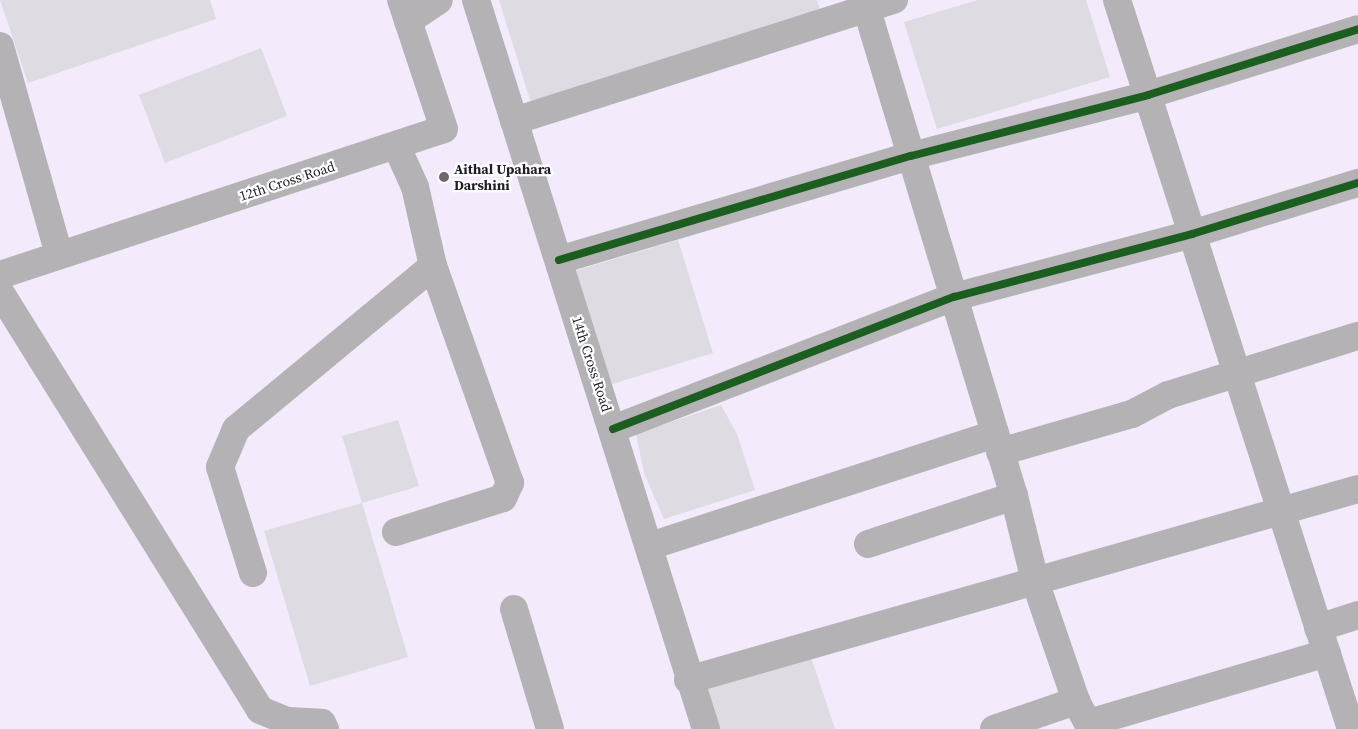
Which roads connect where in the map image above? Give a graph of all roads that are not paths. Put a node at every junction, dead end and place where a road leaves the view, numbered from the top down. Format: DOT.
graph roads {
  1 [pos="439,0"];
  2 [pos="476,0"];
  3 [pos="894,0"];
  4 [pos="1116,0"];
  5 [pos="865,4"];
  6 [pos="404,10"];
  7 [pos="1358,29"];
  8 [pos="0,46"];
  9 [pos="1148,95"];
  10 [pos="514,121"];
  11 [pos="396,145"];
  12 [pos="911,156"];
  13 [pos="1358,183"];
  14 [pos="1192,234"];
  15 [pos="59,255"];
  16 [pos="559,260"];
  17 [pos="433,266"];
  18 [pos="0,275"];
  19 [pos="0,292"];
  20 [pos="954,297"];
  21 [pos="1358,336"];
  22 [pos="1238,376"];
  23 [pos="613,429"];
  24 [pos="998,443"];
  25 [pos="1358,489"];
  26 [pos="1014,496"];
  27 [pos="1281,511"];
  28 [pos="396,532"];
  29 [pos="868,544"];
  30 [pos="650,546"];
  31 [pos="252,573"];
  32 [pos="1035,581"];
  33 [pos="514,609"];
  34 [pos="1358,615"];
  35 [pos="1318,628"];
  36 [pos="1326,653"];
  37 [pos="688,680"];
  38 [pos="1085,718"];
  39 [pos="325,729"];
  40 [pos="550,729"];
  41 [pos="706,729"];
  42 [pos="994,729"];
  43 [pos="1351,729"];
  1 -- 6 [label="street"];
  2 -- 10 [label="street, 14th Cross Road"];
  3 -- 5 [label="street"];
  4 -- 9 [label="street"];
  5 -- 10 [label="street"];
  5 -- 12 [label="street"];
  6 -- 11 [label="street, 12th Cross Road"];
  7 -- 9 [label="street"];
  8 -- 15 [label="street"];
  9 -- 12 [label="street"];
  9 -- 14 [label="street"];
  10 -- 16 [label="street, 14th Cross Road"];
  11 -- 15 [label="street, 12th Cross Road"];
  11 -- 17 [label="street"];
  12 -- 16 [label="street"];
  12 -- 20 [label="street"];
  13 -- 14 [label="street"];
  14 -- 20 [label="street"];
  14 -- 22 [label="street"];
  15 -- 18 [label="street, 12th Cross Road"];
  16 -- 23 [label="street, 14th Cross Road"];
  17 -- 28 [label="street"];
  17 -- 31 [label="street"];
  19 -- 39 [label="street"];
  20 -- 23 [label="street"];
  20 -- 24 [label="street"];
  21 -- 22 [label="street"];
  22 -- 24 [label="street"];
  22 -- 27 [label="street"];
  23 -- 30 [label="street, 14th Cross Road"];
  24 -- 26 [label="street"];
  24 -- 30 [label="street"];
  25 -- 27 [label="street"];
  26 -- 29 [label="street"];
  26 -- 32 [label="street"];
  27 -- 32 [label="street"];
  27 -- 35 [label="street"];
  30 -- 37 [label="street, 14th Cross Road"];
  32 -- 37 [label="street"];
  32 -- 38 [label="street"];
  33 -- 40 [label="street"];
  34 -- 35 [label="street"];
  35 -- 36 [label="street"];
  36 -- 38 [label="street"];
  36 -- 43 [label="street"];
  37 -- 41 [label="street, 14th Cross Road"];
  38 -- 42 [label="street"];
}
